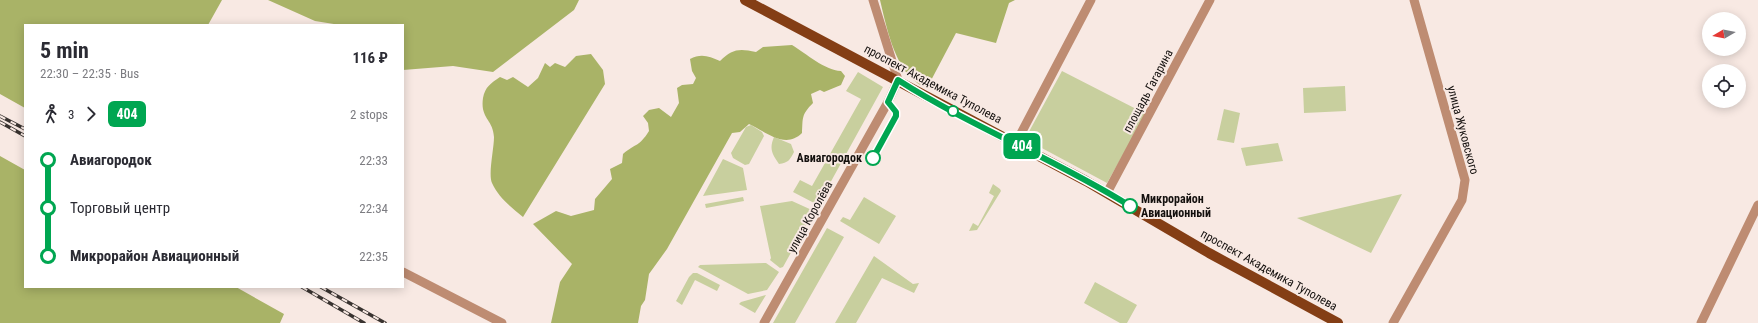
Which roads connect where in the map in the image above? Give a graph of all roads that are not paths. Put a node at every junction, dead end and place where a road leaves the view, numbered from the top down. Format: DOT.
graph roads {
  1 [pos="745,0"];
  2 [pos="873,0"];
  3 [pos="1091,0"];
  4 [pos="1210,0"];
  5 [pos="1414,0"];
  6 [pos="898,80"];
  7 [pos="1016,143"];
  8 [pos="1108,193"];
  9 [pos="1758,205"];
  10 [pos="404,273"];
  11 [pos="502,323"];
  12 [pos="764,323"];
  13 [pos="1338,323"];
  14 [pos="1393,323"];
  15 [pos="1701,323"];
  1 -- 6 [label="main road, проспект Академика Туполева"];
  2 -- 6 [label="street"];
  3 -- 7 [label="street"];
  4 -- 8 [label="street, площадь Гагарина"];
  5 -- 14 [label="street, улица Жуковского"];
  6 -- 7 [label="main road, проспект Академика Туполева"];
  6 -- 12 [label="street, улица Королёва"];
  7 -- 8 [label="main road, проспект Академика Туполева"];
  8 -- 13 [label="main road, проспект Академика Туполева"];
  9 -- 15 [label="street"];
  10 -- 11 [label="street"];
}
